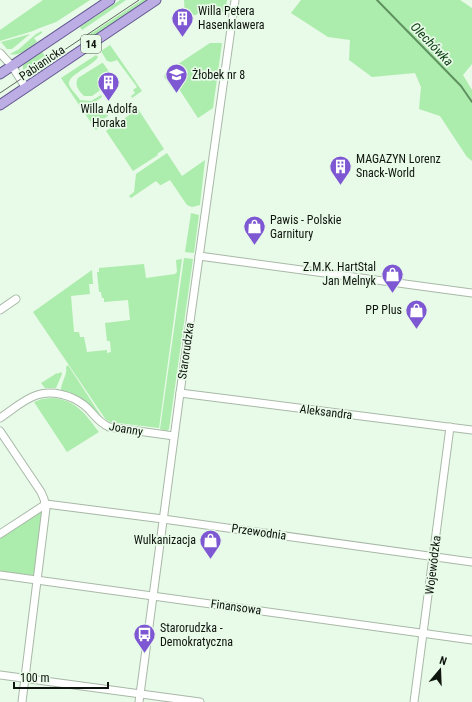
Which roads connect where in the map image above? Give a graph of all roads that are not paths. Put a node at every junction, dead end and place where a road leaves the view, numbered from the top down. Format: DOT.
graph roads {
  1 [pos="110,0"];
  2 [pos="156,0"];
  3 [pos="235,0"];
  4 [pos="0,53"];
  5 [pos="12,66"];
  6 [pos="0,74"];
  7 [pos="26,88"];
  8 [pos="0,105"];
  9 [pos="199,256"];
  10 [pos="472,293"];
  11 [pos="16,299"];
  12 [pos="0,310"];
  13 [pos="180,393"];
  14 [pos="0,418"];
  15 [pos="450,428"];
  16 [pos="472,430"];
  17 [pos="0,431"];
  18 [pos="174,436"];
  19 [pos="46,504"];
  20 [pos="163,519"];
  21 [pos="0,534"];
  22 [pos="434,556"];
  23 [pos="472,562"];
  24 [pos="0,576"];
  25 [pos="38,581"];
  26 [pos="154,596"];
  27 [pos="424,633"];
  28 [pos="472,640"];
  29 [pos="0,675"];
  30 [pos="25,678"];
  31 [pos="140,694"];
  32 [pos="22,702"];
  33 [pos="139,702"];
  34 [pos="200,702"];
  35 [pos="414,702"];
  1 -- 5 [label="main road, Pabianicka / 14"];
  2 -- 7 [label="main road, Pabianicka / 14"];
  3 -- 9 [label="street, Starorudzka"];
  4 -- 5 [label="street"];
  5 -- 6 [label="main road, Pabianicka / 14"];
  5 -- 7 [label="street"];
  7 -- 8 [label="main road, Pabianicka / 14"];
  9 -- 10 [label="street"];
  9 -- 13 [label="street, Starorudzka"];
  11 -- 12 [label="street"];
  13 -- 15 [label="street, Aleksandra"];
  13 -- 18 [label="street, Starorudzka"];
  14 -- 18 [label="street, Joanny"];
  15 -- 16 [label="street, Aleksandra"];
  15 -- 22 [label="street, Wojewódzka"];
  17 -- 19 [label="street"];
  18 -- 20 [label="street, Starorudzka"];
  19 -- 20 [label="street, Przewodnia"];
  19 -- 21 [label="street"];
  19 -- 25 [label="street"];
  20 -- 22 [label="street, Przewodnia"];
  20 -- 26 [label="street, Starorudzka"];
  22 -- 23 [label="street, Przewodnia"];
  22 -- 27 [label="street, Wojewódzka"];
  24 -- 25 [label="street, Finansowa"];
  25 -- 26 [label="street, Finansowa"];
  25 -- 30 [label="street"];
  26 -- 27 [label="street, Finansowa"];
  26 -- 31 [label="street, Starorudzka"];
  27 -- 28 [label="street, Finansowa"];
  27 -- 35 [label="street, Wojewódzka"];
  29 -- 30 [label="street"];
  30 -- 31 [label="street"];
  30 -- 32 [label="street"];
  31 -- 33 [label="street, Starorudzka"];
  31 -- 34 [label="street"];
}
